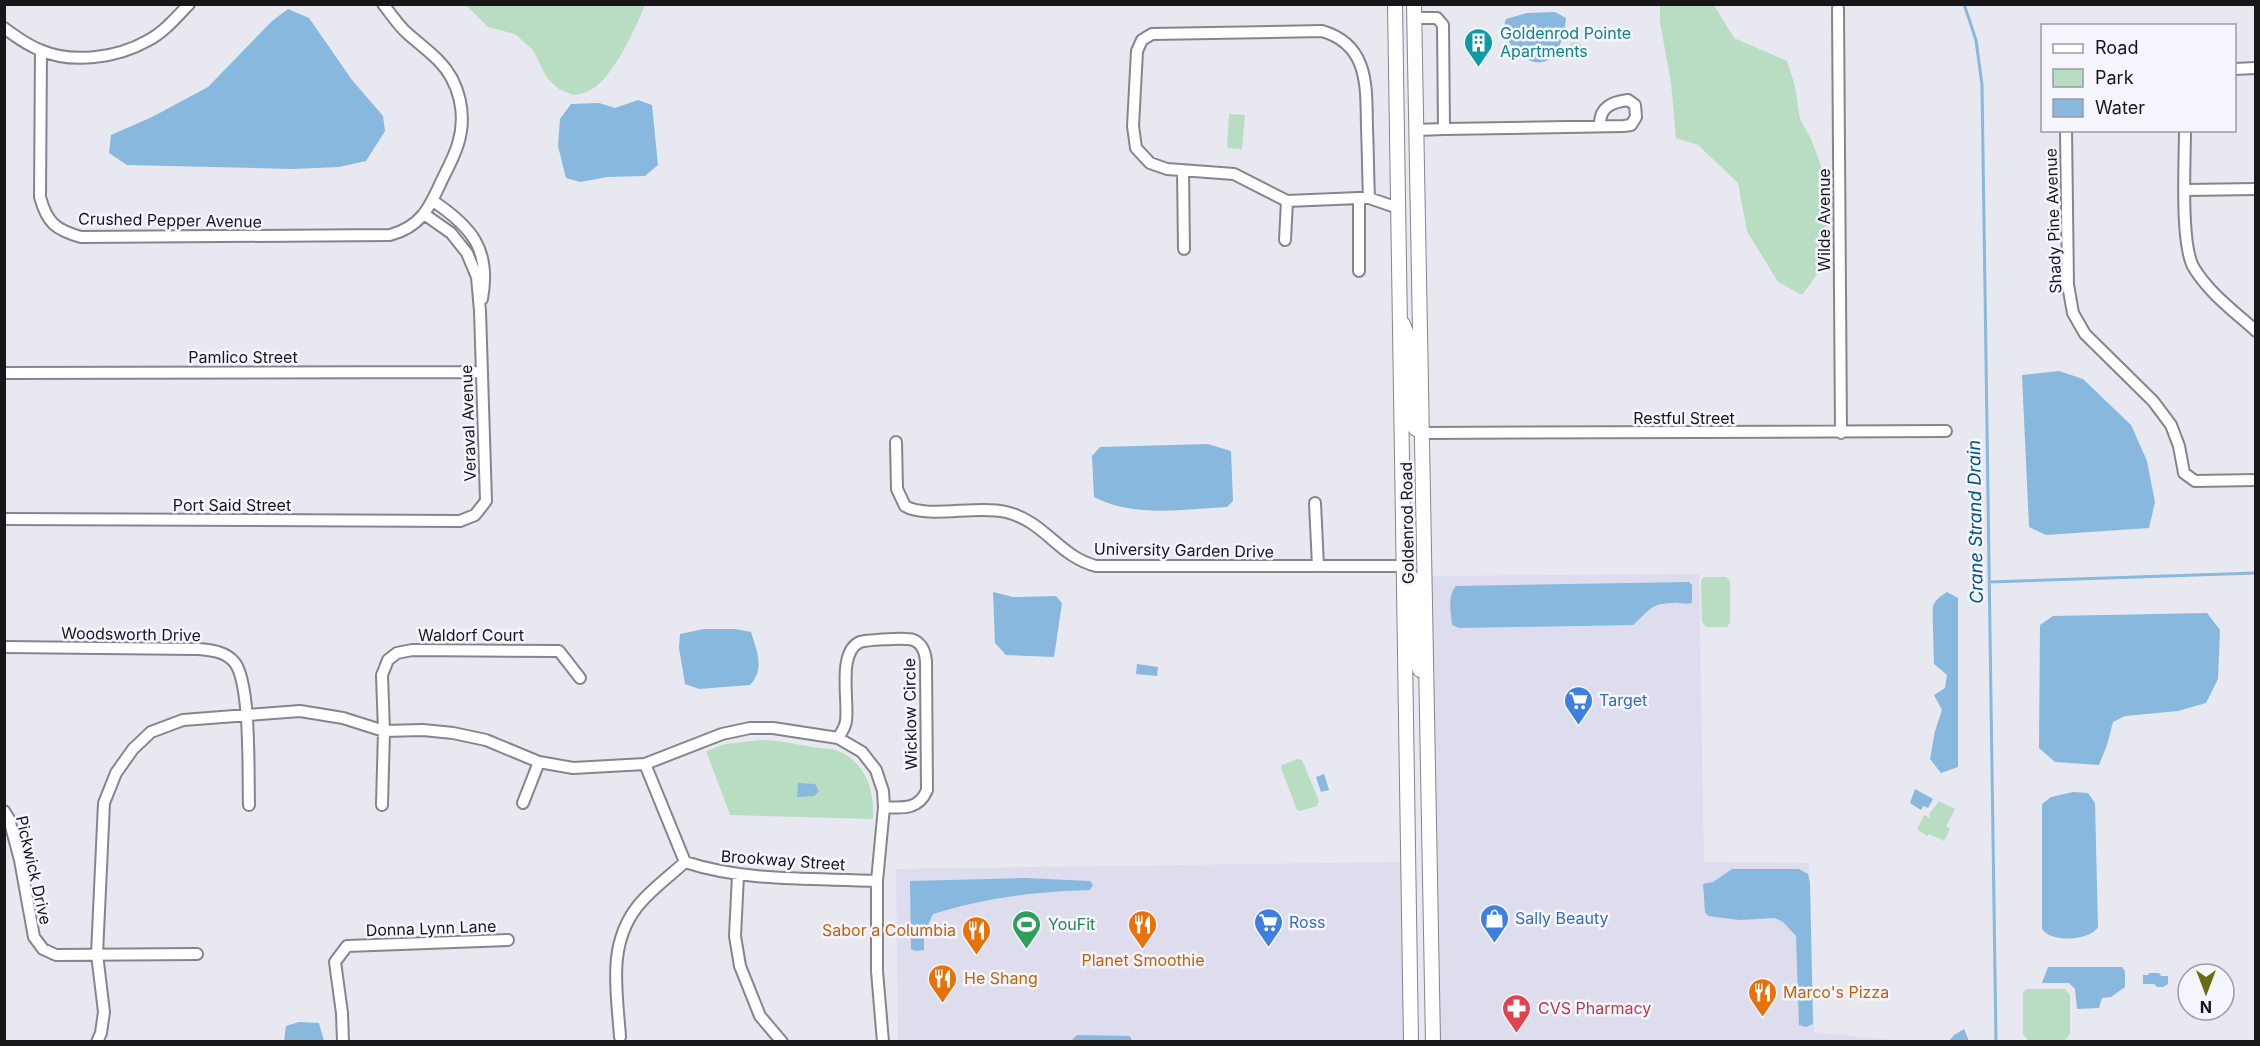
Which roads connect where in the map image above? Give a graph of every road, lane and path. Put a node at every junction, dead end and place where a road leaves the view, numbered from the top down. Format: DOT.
graph roads {
  1 [pos="189,4"];
  2 [pos="383,4"];
  3 [pos="1395,4"];
  4 [pos="1838,8"];
  5 [pos="1414,11"];
  6 [pos="4,28"];
  7 [pos="40,51"];
  8 [pos="2256,68"];
  9 [pos="2236,69"];
  10 [pos="1600,126"];
  11 [pos="1443,129"];
  12 [pos="1416,130"];
  13 [pos="2066,132"];
  14 [pos="2185,132"];
  15 [pos="1183,171"];
  16 [pos="2256,189"];
  17 [pos="2186,190"];
  18 [pos="1364,198"];
  19 [pos="433,201"];
  20 [pos="1287,201"];
  21 [pos="1398,208"];
  22 [pos="424,214"];
  23 [pos="1285,240"];
  24 [pos="1184,249"];
  25 [pos="1359,271"];
  26 [pos="480,311"];
  27 [pos="1399,311"];
  28 [pos="1419,326"];
  29 [pos="2256,331"];
  30 [pos="482,372"];
  31 [pos="4,373"];
  32 [pos="1946,431"];
  33 [pos="1422,433"];
  34 [pos="1841,433"];
  35 [pos="896,442"];
  36 [pos="2256,480"];
  37 [pos="1315,502"];
  38 [pos="4,519"];
  39 [pos="460,521"];
  40 [pos="1318,566"];
  41 [pos="1404,566"];
  42 [pos="4,647"];
  43 [pos="580,678"];
  44 [pos="1426,689"];
  45 [pos="246,715"];
  46 [pos="384,731"];
  47 [pos="838,738"];
  48 [pos="539,762"];
  49 [pos="645,764"];
  50 [pos="1408,793"];
  51 [pos="1428,793"];
  52 [pos="523,803"];
  53 [pos="249,805"];
  54 [pos="382,805"];
  55 [pos="884,807"];
  56 [pos="4,811"];
  57 [pos="685,862"];
  58 [pos="738,874"];
  59 [pos="877,880"];
  60 [pos="508,940"];
  61 [pos="97,954"];
  62 [pos="197,954"];
  63 [pos="1411,1016"];
  64 [pos="620,1037"];
  65 [pos="97,1041"];
  66 [pos="343,1041"];
  67 [pos="782,1041"];
  68 [pos="883,1041"];
  69 [pos="1405,1041"];
  70 [pos="1411,1041"];
  71 [pos="1433,1041"];
  1 -- 7 [label="street"];
  2 -- 19 [label="street, Crushed Pepper Avenue"];
  3 -- 21 [label="main road, Goldenrod Road"];
  4 -- 34 [label="street, Wilde Avenue"];
  5 -- 11 [label="street"];
  5 -- 12 [label="main road, Goldenrod Road"];
  6 -- 7 [label="street"];
  7 -- 22 [label="street, Crushed Pepper Avenue"];
  8 -- 9 [label="street"];
  10 -- 11 [label="street"];
  11 -- 12 [label="street"];
  12 -- 28 [label="main road, Goldenrod Road"];
  13 -- 36 [label="street, Shady Pine Avenue"];
  14 -- 17 [label="street"];
  15 -- 18 [label="street"];
  15 -- 20 [label="street"];
  15 -- 24 [label="street"];
  16 -- 17 [label="street"];
  17 -- 29 [label="street"];
  18 -- 20 [label="street"];
  18 -- 21 [label="street"];
  18 -- 25 [label="street"];
  19 -- 22 [label="street, Crushed Pepper Avenue"];
  19 -- 26 [label="street, Veraval Avenue"];
  20 -- 23 [label="street"];
  21 -- 27 [label="main road, Goldenrod Road"];
  21 -- 28 [label="main road"];
  22 -- 26 [label="street, Veraval Avenue"];
  26 -- 30 [label="street, Veraval Avenue"];
  27 -- 33 [label="main road"];
  27 -- 41 [label="main road, Goldenrod Road"];
  28 -- 33 [label="main road, Goldenrod Road"];
  30 -- 31 [label="street, Pamlico Street"];
  30 -- 39 [label="street, Veraval Avenue"];
  32 -- 34 [label="street, Restful Street"];
  33 -- 34 [label="street, Restful Street"];
  33 -- 44 [label="main road, Goldenrod Road"];
  35 -- 40 [label="street, University Garden Drive"];
  37 -- 40 [label="street"];
  38 -- 39 [label="street, Port Said Street"];
  40 -- 41 [label="street, University Garden Drive"];
  41 -- 44 [label="main road"];
  41 -- 50 [label="main road, Goldenrod Road"];
  42 -- 45 [label="street, Woodsworth Drive"];
  43 -- 46 [label="street, Waldorf Court"];
  44 -- 51 [label="main road, Goldenrod Road"];
  45 -- 46 [label="street"];
  45 -- 53 [label="street, Woodsworth Drive"];
  45 -- 61 [label="street"];
  46 -- 48 [label="street"];
  46 -- 54 [label="street"];
  47 -- 49 [label="street"];
  47 -- 55 [label="street"];
  47 -- 55 [label="street, Wicklow Circle"];
  48 -- 49 [label="street"];
  48 -- 52 [label="street"];
  49 -- 57 [label="street"];
  50 -- 51 [label="street"];
  50 -- 63 [label="main road, Goldenrod Road"];
  51 -- 71 [label="main road, Goldenrod Road"];
  55 -- 59 [label="street"];
  56 -- 61 [label="street, Pickwick Drive"];
  57 -- 58 [label="street, Brookway Street"];
  57 -- 64 [label="street"];
  58 -- 59 [label="street, Brookway Street"];
  58 -- 67 [label="street"];
  59 -- 68 [label="street"];
  60 -- 66 [label="street, Donna Lynn Lane"];
  61 -- 62 [label="street, Pickwick Drive"];
  61 -- 65 [label="street"];
  63 -- 69 [label="main road"];
  63 -- 70 [label="main road, Goldenrod Road"];
}
